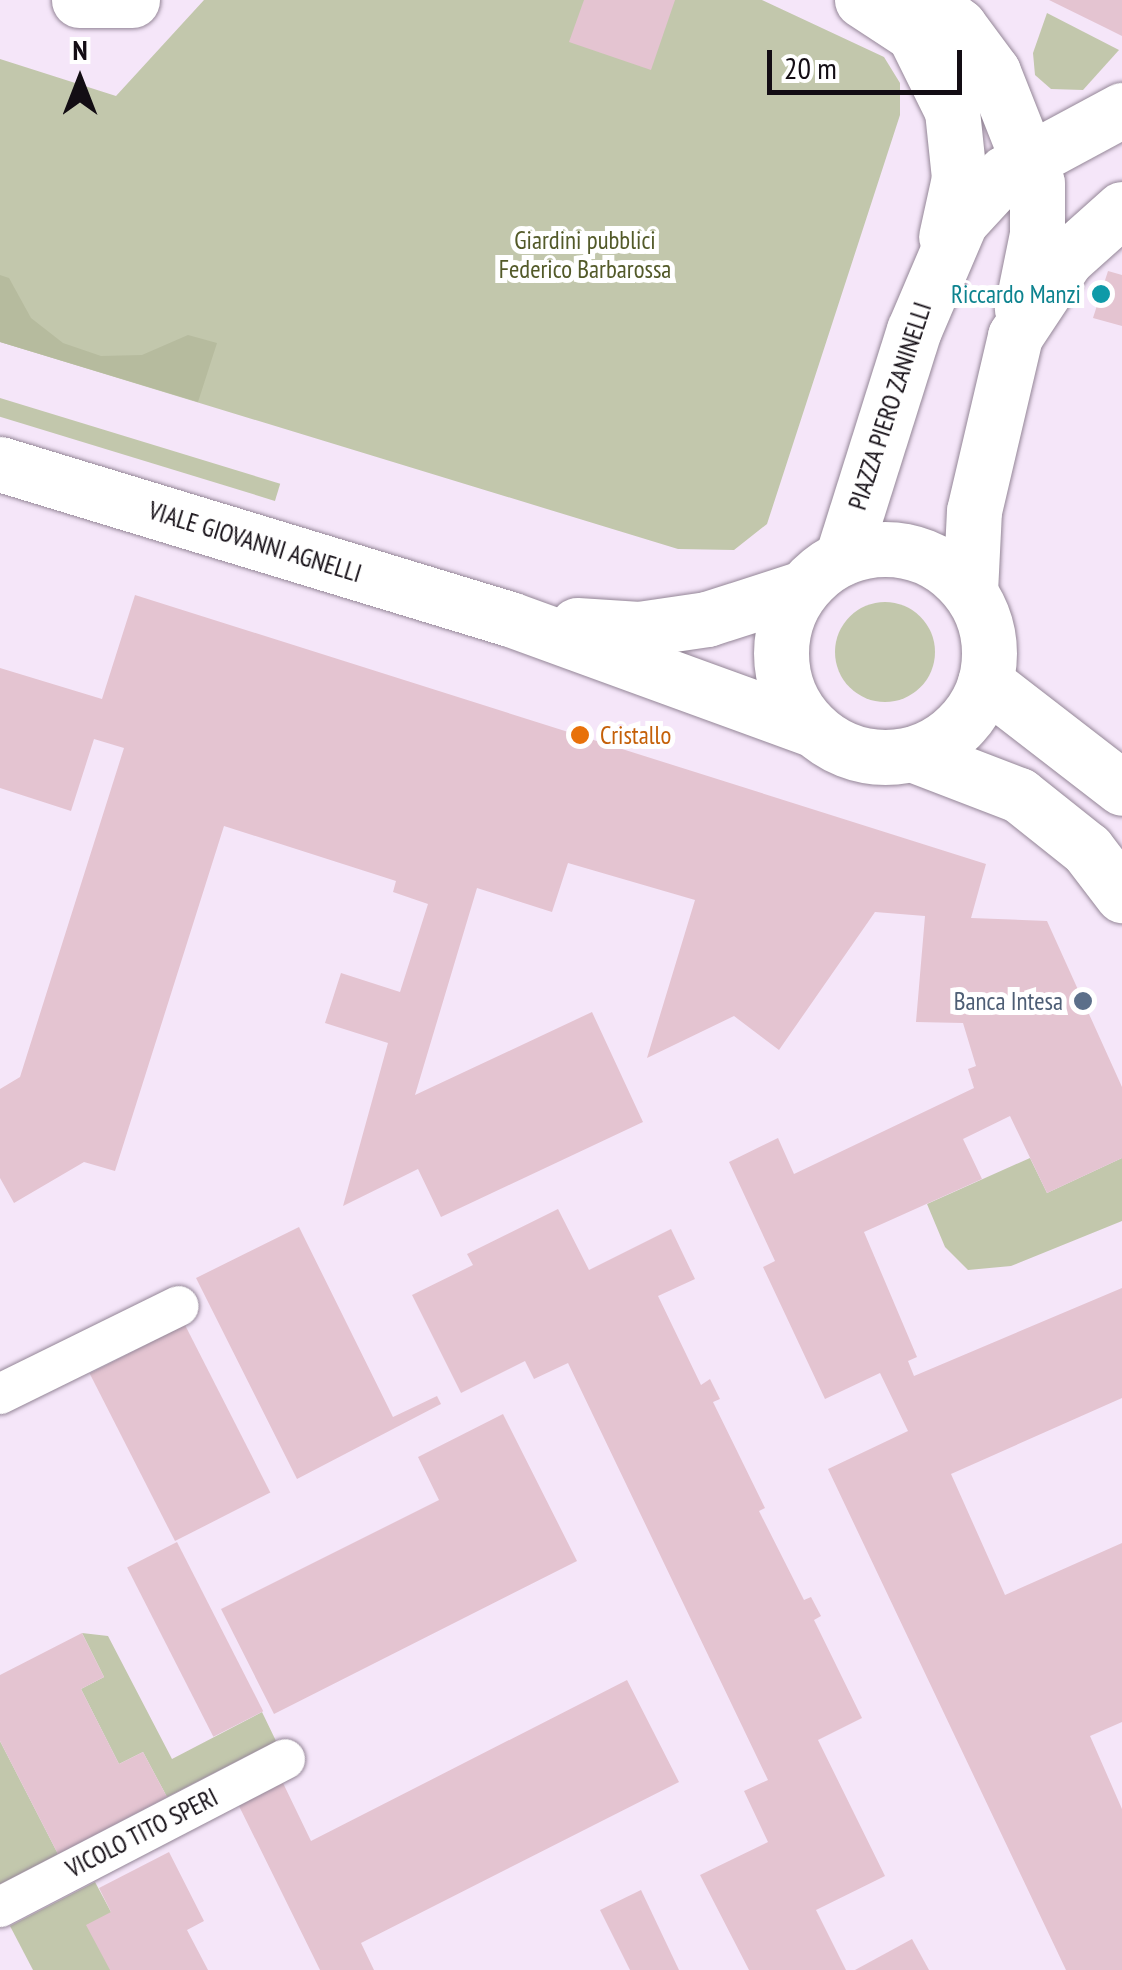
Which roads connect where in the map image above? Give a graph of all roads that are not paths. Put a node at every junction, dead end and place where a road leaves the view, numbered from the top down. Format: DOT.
graph roads {
  1 [pos="79,0"];
  2 [pos="132,0"];
  3 [pos="862,0"];
  4 [pos="925,0"];
  5 [pos="1122,110"];
  6 [pos="1029,159"];
  7 [pos="1122,209"];
  8 [pos="940,256"];
  9 [pos="1015,336"];
  10 [pos="0,464"];
  11 [pos="822,573"];
  12 [pos="970,592"];
  13 [pos="510,619"];
  14 [pos="985,682"];
  15 [pos="813,728"];
  16 [pos="912,754"];
  17 [pos="1122,788"];
  18 [pos="1122,895"];
  19 [pos="180,1306"];
  20 [pos="0,1394"];
  21 [pos="285,1759"];
  22 [pos="0,1907"];
  1 -- 2 [label="street"];
  3 -- 8 [label="street, PIAZZA PIERO ZANINELLI"];
  4 -- 6 [label="street"];
  5 -- 6 [label="street, PIAZZA PIERO ZANINELLI"];
  6 -- 8 [label="street, PIAZZA PIERO ZANINELLI"];
  6 -- 9 [label="street"];
  7 -- 9 [label="street"];
  8 -- 11 [label="street, PIAZZA PIERO ZANINELLI"];
  9 -- 12 [label="street"];
  10 -- 13 [label="street, VIALE GIOVANNI AGNELLI"];
  11 -- 12 [label="street"];
  11 -- 13 [label="street, VIALE GIOVANNI AGNELLI"];
  11 -- 15 [label="street"];
  12 -- 14 [label="street"];
  13 -- 15 [label="street, VIALE GIOVANNI AGNELLI"];
  14 -- 16 [label="street"];
  14 -- 17 [label="street"];
  15 -- 16 [label="street"];
  16 -- 18 [label="street"];
  19 -- 20 [label="lane"];
  21 -- 22 [label="lane, VICOLO TITO SPERI"];
}
